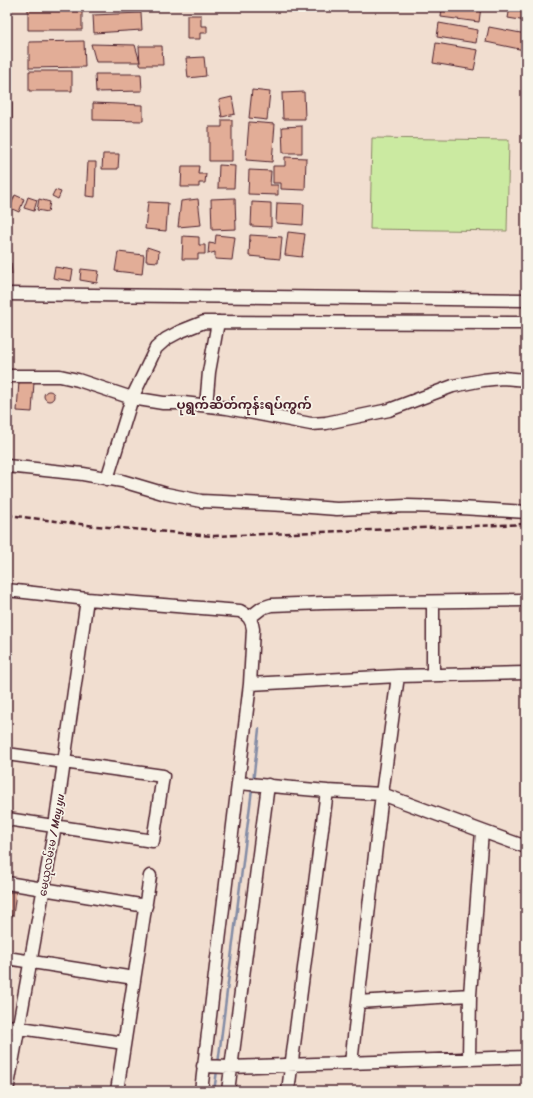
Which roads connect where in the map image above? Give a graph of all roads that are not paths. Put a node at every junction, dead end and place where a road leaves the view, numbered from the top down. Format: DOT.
graph roads {
  1 [pos="7,294"];
  2 [pos="526,300"];
  3 [pos="218,322"];
  4 [pos="526,324"];
  5 [pos="7,376"];
  6 [pos="526,380"];
  7 [pos="132,398"];
  8 [pos="206,406"];
  9 [pos="7,466"];
  10 [pos="107,479"];
  11 [pos="526,512"];
  12 [pos="7,590"];
  13 [pos="87,599"];
  14 [pos="526,600"];
  15 [pos="433,602"];
  16 [pos="249,618"];
  17 [pos="526,673"];
  18 [pos="433,675"];
  19 [pos="398,676"];
  20 [pos="250,684"];
  21 [pos="7,754"];
  22 [pos="65,762"];
  23 [pos="240,783"];
  24 [pos="263,785"];
  25 [pos="327,791"];
  26 [pos="382,794"];
  27 [pos="7,820"];
  28 [pos="55,826"];
  29 [pos="482,831"];
  30 [pos="526,847"];
  31 [pos="150,876"];
  32 [pos="7,883"];
  33 [pos="43,888"];
  34 [pos="146,906"];
  35 [pos="7,958"];
  36 [pos="31,962"];
  37 [pos="134,978"];
  38 [pos="470,995"];
  39 [pos="358,1002"];
  40 [pos="13,1027"];
  41 [pos="124,1043"];
  42 [pos="526,1057"];
  43 [pos="469,1059"];
  44 [pos="351,1063"];
  45 [pos="291,1065"];
  46 [pos="206,1066"];
  47 [pos="227,1067"];
  48 [pos="7,1090"];
  49 [pos="17,1091"];
  50 [pos="117,1091"];
  51 [pos="201,1091"];
  52 [pos="228,1091"];
  53 [pos="288,1091"];
  1 -- 2 [label="street"];
  3 -- 4 [label="street"];
  3 -- 7 [label="street"];
  3 -- 8 [label="street"];
  5 -- 7 [label="street"];
  6 -- 8 [label="street"];
  7 -- 8 [label="street"];
  7 -- 10 [label="street"];
  9 -- 10 [label="street"];
  10 -- 11 [label="street"];
  12 -- 13 [label="street"];
  13 -- 16 [label="street"];
  13 -- 22 [label="street, မေယုလမ်းမ / May yu"];
  14 -- 15 [label="street"];
  15 -- 16 [label="street"];
  15 -- 18 [label="street"];
  16 -- 20 [label="street"];
  17 -- 18 [label="street"];
  18 -- 19 [label="street"];
  19 -- 20 [label="street"];
  19 -- 26 [label="street"];
  20 -- 23 [label="street"];
  21 -- 22 [label="street"];
  22 -- 28 [label="street, မေယုလမ်းမ / May yu"];
  22 -- 28 [label="street"];
  23 -- 24 [label="street"];
  23 -- 46 [label="street"];
  24 -- 25 [label="street"];
  24 -- 47 [label="street"];
  25 -- 26 [label="street"];
  25 -- 45 [label="street"];
  26 -- 29 [label="street"];
  26 -- 39 [label="street"];
  27 -- 28 [label="street"];
  28 -- 33 [label="street, မေယုလမ်းမ / May yu"];
  29 -- 30 [label="street"];
  29 -- 38 [label="street"];
  31 -- 34 [label="street"];
  32 -- 33 [label="street"];
  33 -- 34 [label="street"];
  33 -- 36 [label="street, မေယုလမ်းမ / May yu"];
  34 -- 37 [label="street"];
  35 -- 36 [label="street"];
  36 -- 37 [label="street"];
  36 -- 40 [label="street, မေယုလမ်းမ / May yu"];
  37 -- 41 [label="street"];
  38 -- 39 [label="street"];
  38 -- 43 [label="street"];
  39 -- 44 [label="street"];
  40 -- 41 [label="street"];
  40 -- 48 [label="street, မေယုလမ်းမ / May yu"];
  41 -- 50 [label="street"];
  42 -- 43 [label="street"];
  43 -- 44 [label="street"];
  44 -- 45 [label="street"];
  45 -- 47 [label="street"];
  45 -- 53 [label="street"];
  46 -- 47 [label="street"];
  46 -- 51 [label="street"];
  47 -- 52 [label="street"];
  48 -- 49 [label="street"];
}
